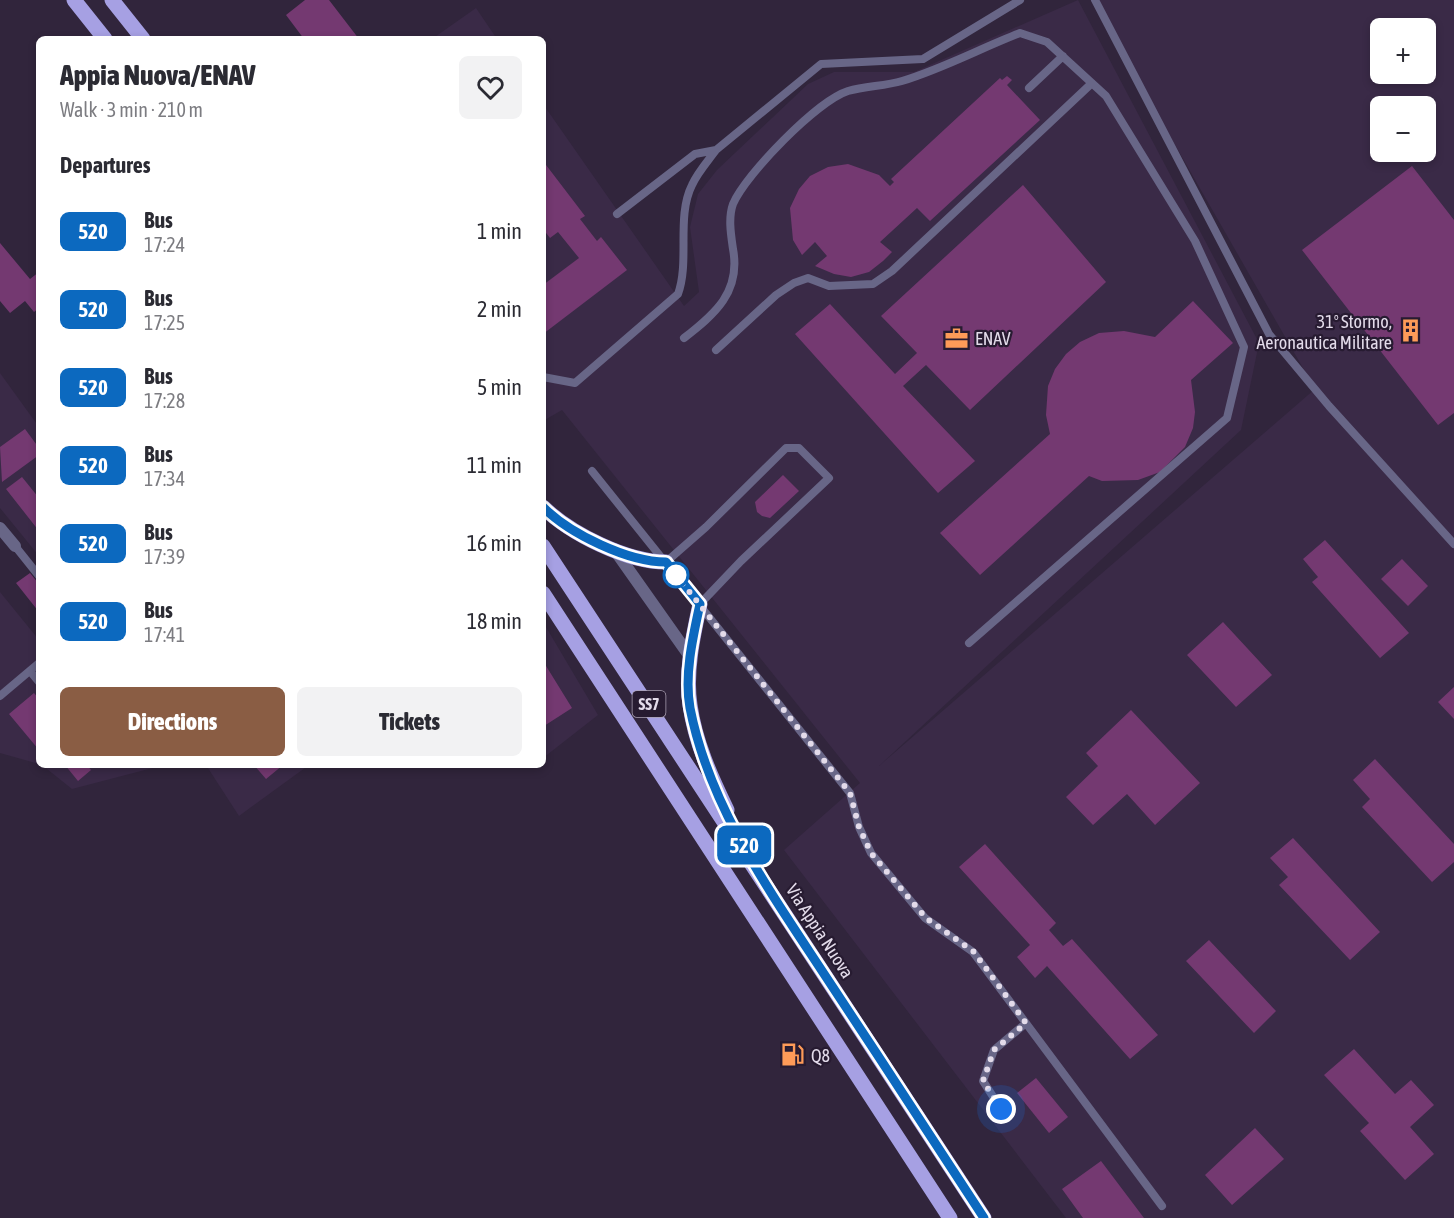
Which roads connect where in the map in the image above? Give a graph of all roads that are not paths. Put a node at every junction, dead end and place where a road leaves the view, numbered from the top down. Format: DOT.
graph roads {
  1 [pos="74,0"];
  2 [pos="112,0"];
  3 [pos="1020,0"];
  4 [pos="1095,0"];
  5 [pos="103,36"];
  6 [pos="141,36"];
  7 [pos="1063,56"];
  8 [pos="1092,83"];
  9 [pos="1029,88"];
  10 [pos="716,150"];
  11 [pos="617,214"];
  12 [pos="684,338"];
  13 [pos="716,350"];
  14 [pos="546,378"];
  15 [pos="592,471"];
  16 [pos="546,509"];
  17 [pos="0,528"];
  18 [pos="1454,544"];
  19 [pos="15,546"];
  20 [pos="613,548"];
  21 [pos="546,551"];
  22 [pos="666,562"];
  23 [pos="36,572"];
  24 [pos="546,599"];
  25 [pos="700,604"];
  26 [pos="969,643"];
  27 [pos="692,658"];
  28 [pos="36,666"];
  29 [pos="30,671"];
  30 [pos="36,678"];
  31 [pos="0,696"];
  32 [pos="753,864"];
  33 [pos="1026,1023"];
  34 [pos="1001,1109"];
  35 [pos="1162,1206"];
  36 [pos="950,1218"];
  37 [pos="984,1218"];
  1 -- 5 [label="main road"];
  2 -- 6 [label="main road"];
  3 -- 10 [label="lane"];
  4 -- 18 [label="lane"];
  7 -- 8 [label="lane"];
  7 -- 9 [label="lane"];
  7 -- 12 [label="lane"];
  8 -- 13 [label="lane"];
  8 -- 26 [label="lane"];
  10 -- 11 [label="lane"];
  10 -- 14 [label="lane"];
  15 -- 22 [label="lane"];
  16 -- 20 [label="main road"];
  17 -- 19 [label="street"];
  19 -- 23 [label="lane"];
  20 -- 22 [label="main road"];
  20 -- 27 [label="street"];
  21 -- 32 [label="main road, Via Appia Nuova / SS7"];
  22 -- 25 [label="lane"];
  22 -- 25 [label="lane"];
  24 -- 36 [label="main road, SS7"];
  25 -- 27 [label="main road"];
  25 -- 33 [label="lane"];
  27 -- 32 [label="main road"];
  28 -- 29 [label="lane"];
  29 -- 30 [label="lane"];
  29 -- 31 [label="lane"];
  32 -- 37 [label="main road, Via Appia Nuova / SS7"];
  33 -- 34 [label="lane"];
  33 -- 35 [label="lane"];
}
